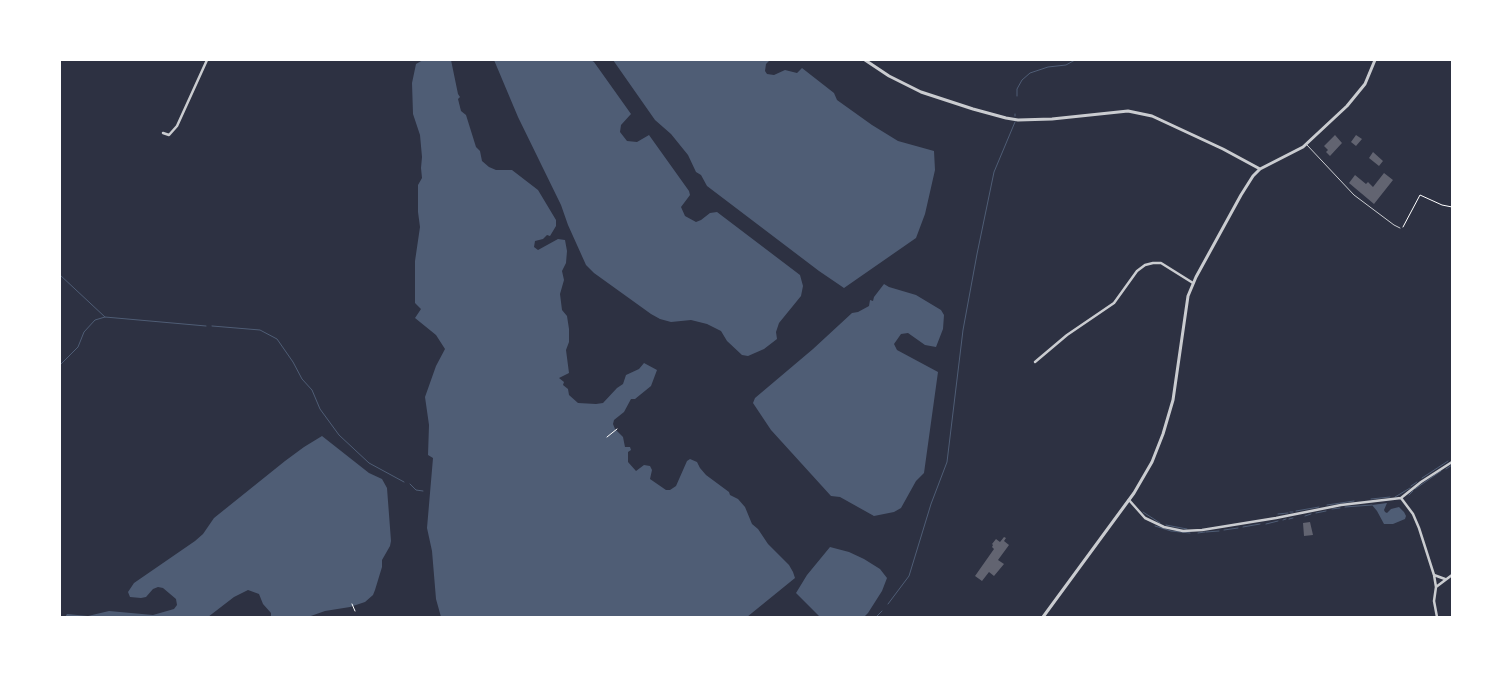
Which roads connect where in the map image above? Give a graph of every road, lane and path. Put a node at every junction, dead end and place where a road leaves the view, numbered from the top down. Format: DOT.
graph roads {
  1 [pos="206,60"];
  2 [pos="865,60"];
  3 [pos="1375,60"];
  4 [pos="163,133"];
  5 [pos="1306,145"];
  6 [pos="1260,169"];
  7 [pos="1452,207"];
  8 [pos="1400,228"];
  9 [pos="1193,283"];
  10 [pos="1035,362"];
  11 [pos="617,429"];
  12 [pos="608,437"];
  13 [pos="1452,462"];
  14 [pos="1400,498"];
  15 [pos="1129,500"];
  16 [pos="1434,575"];
  17 [pos="1452,575"];
  18 [pos="1444,579"];
  19 [pos="1436,587"];
  20 [pos="352,604"];
  21 [pos="354,611"];
  22 [pos="1043,617"];
  23 [pos="1437,617"];
  1 -- 4 [label="street"];
  2 -- 6 [label="street"];
  3 -- 5 [label="street"];
  5 -- 6 [label="street"];
  5 -- 8 [label="lane"];
  6 -- 9 [label="street"];
  7 -- 8 [label="path"];
  9 -- 10 [label="street"];
  9 -- 15 [label="street"];
  11 -- 12 [label="path"];
  13 -- 14 [label="street"];
  14 -- 15 [label="street"];
  14 -- 16 [label="street"];
  15 -- 22 [label="street"];
  16 -- 18 [label="street"];
  16 -- 19 [label="street"];
  17 -- 18 [label="street"];
  18 -- 19 [label="street"];
  19 -- 23 [label="street"];
  20 -- 21 [label="path"];
}
